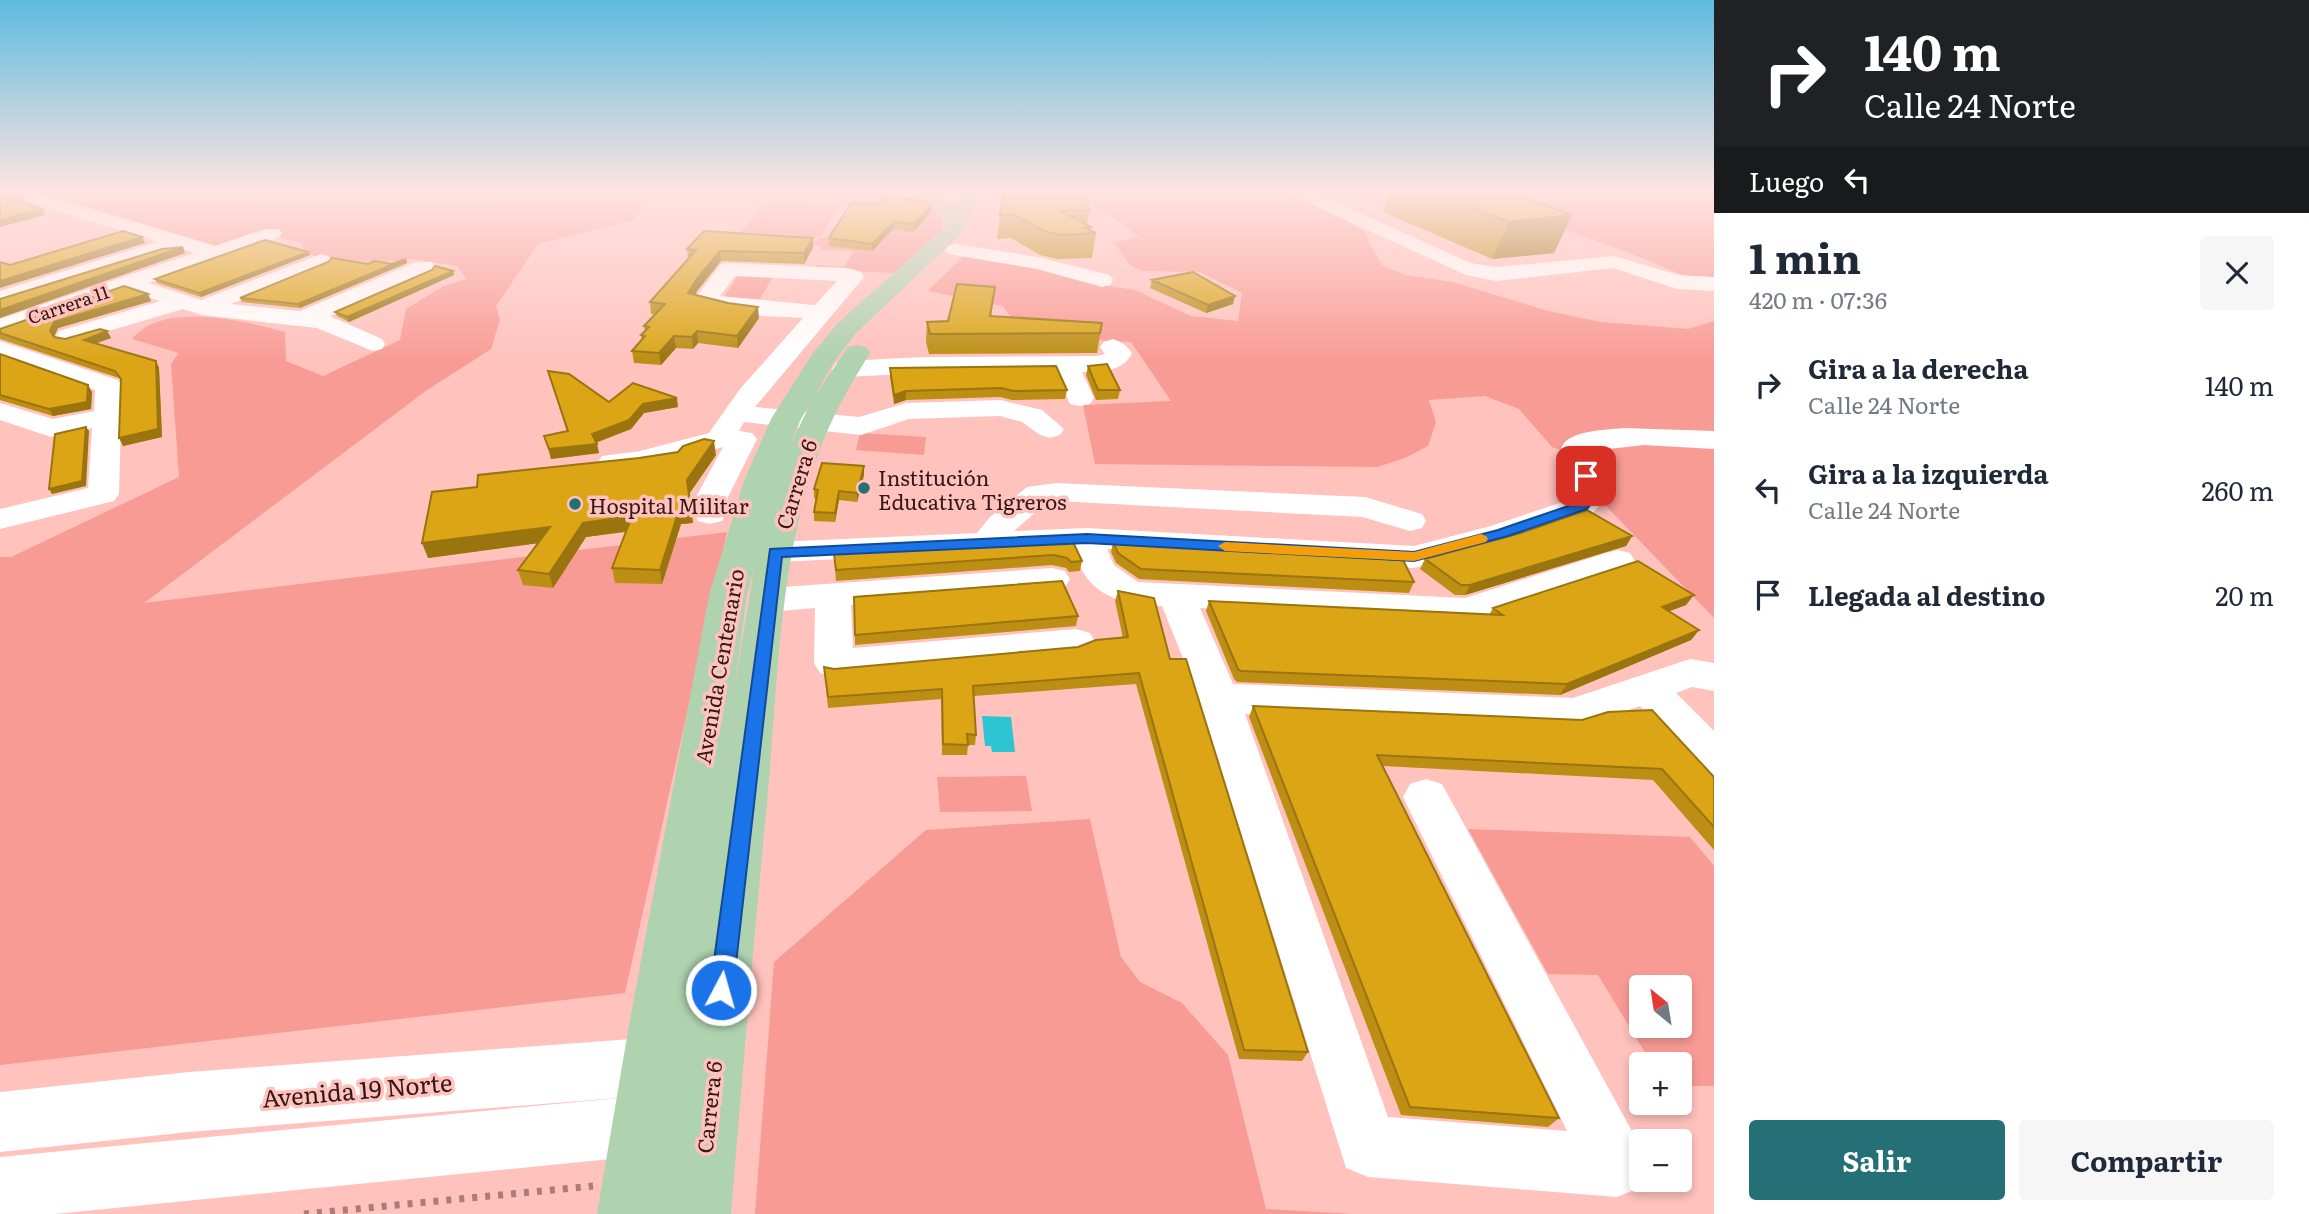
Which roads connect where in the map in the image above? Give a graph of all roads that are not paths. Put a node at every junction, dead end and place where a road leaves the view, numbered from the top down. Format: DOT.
graph roads {
  1 [pos="159,248"];
  2 [pos="201,248"];
  3 [pos="231,248"];
  4 [pos="934,248"];
  5 [pos="943,248"];
  6 [pos="997,248"];
  7 [pos="1420,248"];
  8 [pos="216,253"];
  9 [pos="1035,254"];
  10 [pos="1002,256"];
  11 [pos="72,257"];
  12 [pos="110,258"];
  13 [pos="321,260"];
  14 [pos="424,267"];
  15 [pos="20,272"];
  16 [pos="815,273"];
  17 [pos="1102,280"];
  18 [pos="47,283"];
  19 [pos="1714,284"];
  20 [pos="170,294"];
  21 [pos="292,297"];
  22 [pos="0,298"];
  23 [pos="794,310"];
  24 [pos="254,312"];
  25 [pos="822,313"];
  26 [pos="305,318"];
  27 [pos="0,327"];
  28 [pos="68,336"];
  29 [pos="373,344"];
  30 [pos="1113,347"];
  31 [pos="0,349"];
  32 [pos="939,365"];
  33 [pos="1002,365"];
  34 [pos="1066,365"];
  35 [pos="845,369"];
  36 [pos="1080,398"];
  37 [pos="945,399"];
  38 [pos="1014,400"];
  39 [pos="0,411"];
  40 [pos="107,417"];
  41 [pos="763,429"];
  42 [pos="1050,429"];
  43 [pos="1714,440"];
  44 [pos="581,465"];
  45 [pos="710,514"];
  46 [pos="0,519"];
  47 [pos="1410,521"];
  48 [pos="1087,538"];
  49 [pos="986,543"];
  50 [pos="1618,561"];
  51 [pos="771,576"];
  52 [pos="1052,579"];
  53 [pos="833,595"];
  54 [pos="1176,595"];
  55 [pos="1076,642"];
  56 [pos="1714,677"];
  57 [pos="1648,689"];
  58 [pos="1219,698"];
  59 [pos="1714,759"];
  60 [pos="1426,797"];
  61 [pos="713,1062"];
  62 [pos="652,1066"];
  63 [pos="0,1122"];
  64 [pos="707,1122"];
  65 [pos="636,1174"];
  66 [pos="0,1188"];
  67 [pos="697,1214"];
  1 -- 12 [label="street"];
  2 -- 8 [label="street"];
  3 -- 8 [label="street, Carrera 11"];
  4 -- 41 [label="main road, Avenida Centenario"];
  5 -- 35 [label="main road, Carrera 6"];
  6 -- 10 [label="street"];
  7 -- 19 [label="street"];
  8 -- 20 [label="street, Carrera 11"];
  9 -- 10 [label="street"];
  10 -- 17 [label="street"];
  11 -- 12 [label="street"];
  12 -- 18 [label="street"];
  12 -- 20 [label="street"];
  13 -- 20 [label="street"];
  14 -- 26 [label="street"];
  15 -- 18 [label="street"];
  16 -- 23 [label="street"];
  16 -- 23 [label="street"];
  16 -- 25 [label="street"];
  18 -- 22 [label="street"];
  20 -- 24 [label="street"];
  20 -- 27 [label="street, Carrera 11"];
  20 -- 28 [label="street"];
  21 -- 24 [label="street"];
  23 -- 25 [label="street"];
  24 -- 26 [label="street"];
  25 -- 41 [label="street"];
  26 -- 29 [label="street"];
  30 -- 34 [label="street"];
  31 -- 40 [label="street"];
  32 -- 33 [label="street"];
  32 -- 35 [label="street"];
  32 -- 37 [label="street"];
  33 -- 34 [label="street"];
  33 -- 38 [label="street"];
  34 -- 36 [label="street"];
  35 -- 41 [label="main road, Carrera 6"];
  39 -- 40 [label="street"];
  40 -- 46 [label="street"];
  41 -- 42 [label="street"];
  41 -- 44 [label="street"];
  41 -- 45 [label="street"];
  41 -- 51 [label="main road, Carrera 6"];
  41 -- 62 [label="main road, Avenida Centenario"];
  43 -- 48 [label="street"];
  47 -- 49 [label="street"];
  48 -- 49 [label="street"];
  48 -- 54 [label="street"];
  49 -- 51 [label="street"];
  50 -- 54 [label="street"];
  51 -- 53 [label="street"];
  51 -- 61 [label="main road, Carrera 6"];
  52 -- 53 [label="street"];
  53 -- 55 [label="street"];
  54 -- 58 [label="street"];
  56 -- 57 [label="street"];
  57 -- 58 [label="street"];
  57 -- 59 [label="street"];
  58 -- 60 [label="street"];
  61 -- 62 [label="street, Avenida 19 Norte"];
  61 -- 64 [label="main road, Carrera 6"];
  62 -- 63 [label="street, Avenida 19 Norte"];
  62 -- 65 [label="main road, Avenida Centenario"];
  64 -- 65 [label="street"];
  64 -- 67 [label="main road, Carrera 6"];
  65 -- 66 [label="street"];
}
